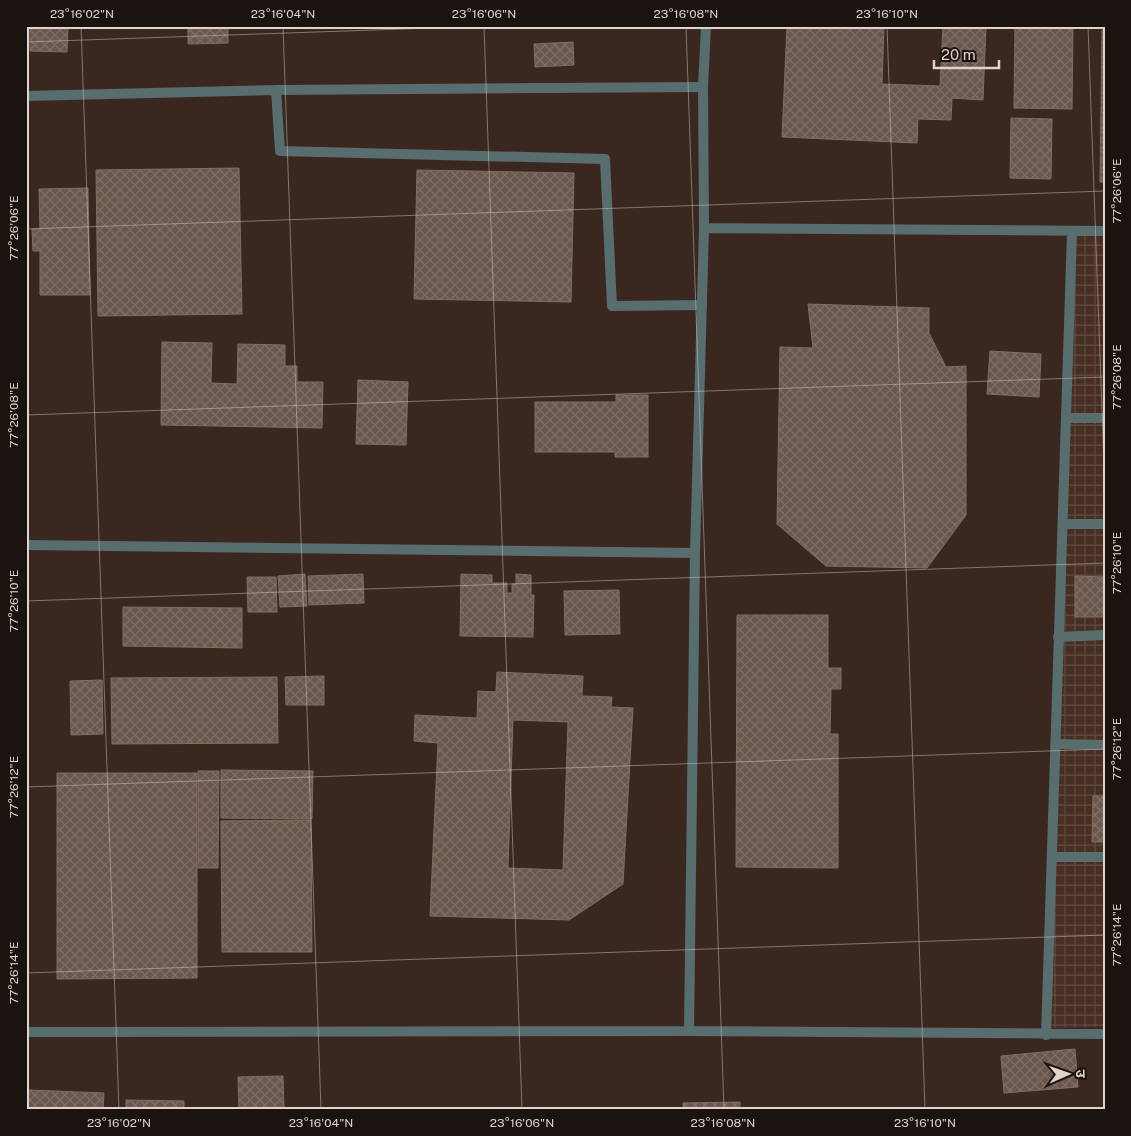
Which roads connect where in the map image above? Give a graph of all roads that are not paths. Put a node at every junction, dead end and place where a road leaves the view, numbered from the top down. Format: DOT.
graph roads {
  1 [pos="706,26"];
  2 [pos="703,87"];
  3 [pos="276,90"];
  4 [pos="26,96"];
  5 [pos="704,228"];
  6 [pos="1105,231"];
  7 [pos="1072,232"];
  8 [pos="702,305"];
  9 [pos="1066,418"];
  10 [pos="1105,418"];
  11 [pos="1063,524"];
  12 [pos="1105,524"];
  13 [pos="26,545"];
  14 [pos="695,553"];
  15 [pos="1105,635"];
  16 [pos="1058,637"];
  17 [pos="1057,744"];
  18 [pos="1105,745"];
  19 [pos="1052,856"];
  20 [pos="1105,857"];
  21 [pos="689,1031"];
  22 [pos="26,1032"];
  23 [pos="1105,1034"];
  24 [pos="1046,1035"];
  1 -- 2 [label="street"];
  2 -- 3 [label="street"];
  2 -- 5 [label="street"];
  3 -- 4 [label="street"];
  3 -- 8 [label="street"];
  5 -- 7 [label="street"];
  5 -- 8 [label="street"];
  6 -- 7 [label="street"];
  7 -- 9 [label="street"];
  8 -- 14 [label="street"];
  9 -- 10 [label="street"];
  9 -- 11 [label="street"];
  11 -- 12 [label="street"];
  11 -- 16 [label="street"];
  13 -- 14 [label="street"];
  14 -- 21 [label="street"];
  15 -- 16 [label="street"];
  16 -- 17 [label="street"];
  17 -- 18 [label="street"];
  17 -- 19 [label="street"];
  19 -- 20 [label="street"];
  19 -- 24 [label="street"];
  21 -- 22 [label="street"];
  21 -- 24 [label="street"];
  23 -- 24 [label="street"];
}
